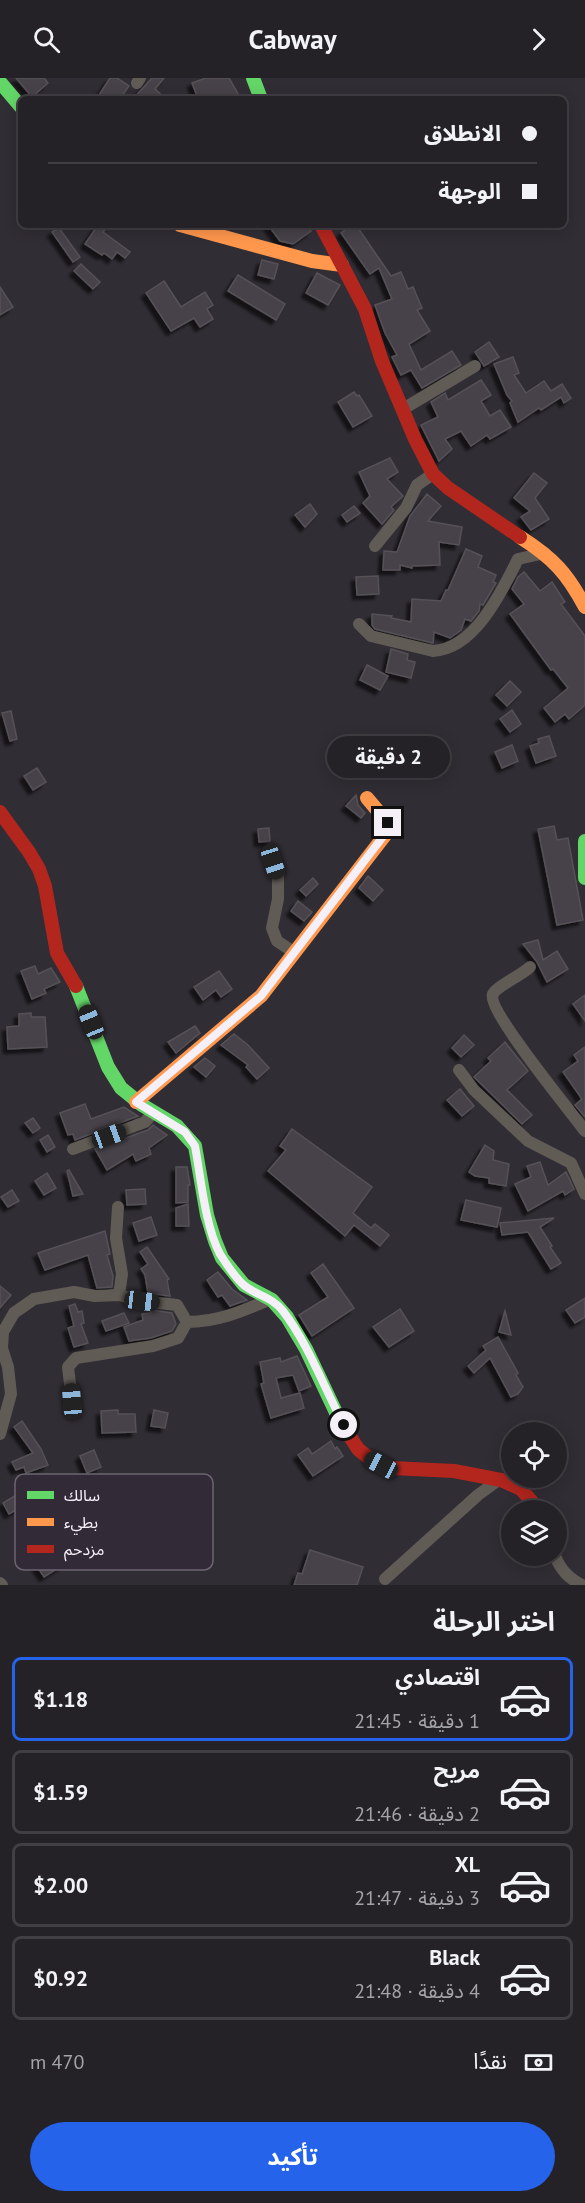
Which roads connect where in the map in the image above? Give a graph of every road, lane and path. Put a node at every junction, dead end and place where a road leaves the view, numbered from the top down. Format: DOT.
graph roads {
  1 [pos="253,78"];
  2 [pos="0,82"];
  3 [pos="260,96"];
  4 [pos="18,103"];
  5 [pos="190,228"];
  6 [pos="323,228"];
  7 [pos="342,266"];
  8 [pos="475,366"];
  9 [pos="403,409"];
  10 [pos="433,474"];
  11 [pos="375,546"];
  12 [pos="545,553"];
  13 [pos="570,579"];
  14 [pos="585,587"];
  15 [pos="585,608"];
  16 [pos="359,624"];
  17 [pos="367,798"];
  18 [pos="0,812"];
  19 [pos="585,841"];
  20 [pos="273,862"];
  21 [pos="585,878"];
  22 [pos="295,952"];
  23 [pos="530,967"];
  24 [pos="459,1070"];
  25 [pos="136,1102"];
  26 [pos="153,1113"];
  27 [pos="585,1131"];
  28 [pos="73,1149"];
  29 [pos="585,1194"];
  30 [pos="118,1207"];
  31 [pos="119,1295"];
  32 [pos="271,1299"];
  33 [pos="187,1322"];
  34 [pos="1,1331"];
  35 [pos="72,1401"];
  36 [pos="0,1434"];
  37 [pos="501,1479"];
  38 [pos="520,1488"];
  39 [pos="533,1500"];
  40 [pos="559,1566"];
  41 [pos="385,1579"];
  42 [pos="582,1585"];
  1 -- 3 [label="street"];
  2 -- 4 [label="street"];
  5 -- 7 [label="street"];
  6 -- 7 [label="street"];
  7 -- 9 [label="street"];
  8 -- 9 [label="street"];
  9 -- 10 [label="street"];
  10 -- 11 [label="street"];
  10 -- 12 [label="street"];
  12 -- 13 [label="street"];
  12 -- 16 [label="street"];
  13 -- 14 [label="street"];
  13 -- 15 [label="street"];
  17 -- 22 [label="street"];
  18 -- 25 [label="street"];
  19 -- 21 [label="street"];
  20 -- 22 [label="street"];
  22 -- 25 [label="street"];
  23 -- 27 [label="street"];
  24 -- 29 [label="street"];
  25 -- 26 [label="street"];
  26 -- 28 [label="street"];
  26 -- 32 [label="street"];
  30 -- 31 [label="street"];
  31 -- 33 [label="street"];
  31 -- 34 [label="street"];
  32 -- 33 [label="street"];
  32 -- 37 [label="street"];
  33 -- 35 [label="street"];
  34 -- 36 [label="street"];
  37 -- 41 [label="street"];
  38 -- 39 [label="street"];
  40 -- 42 [label="street"];
}
